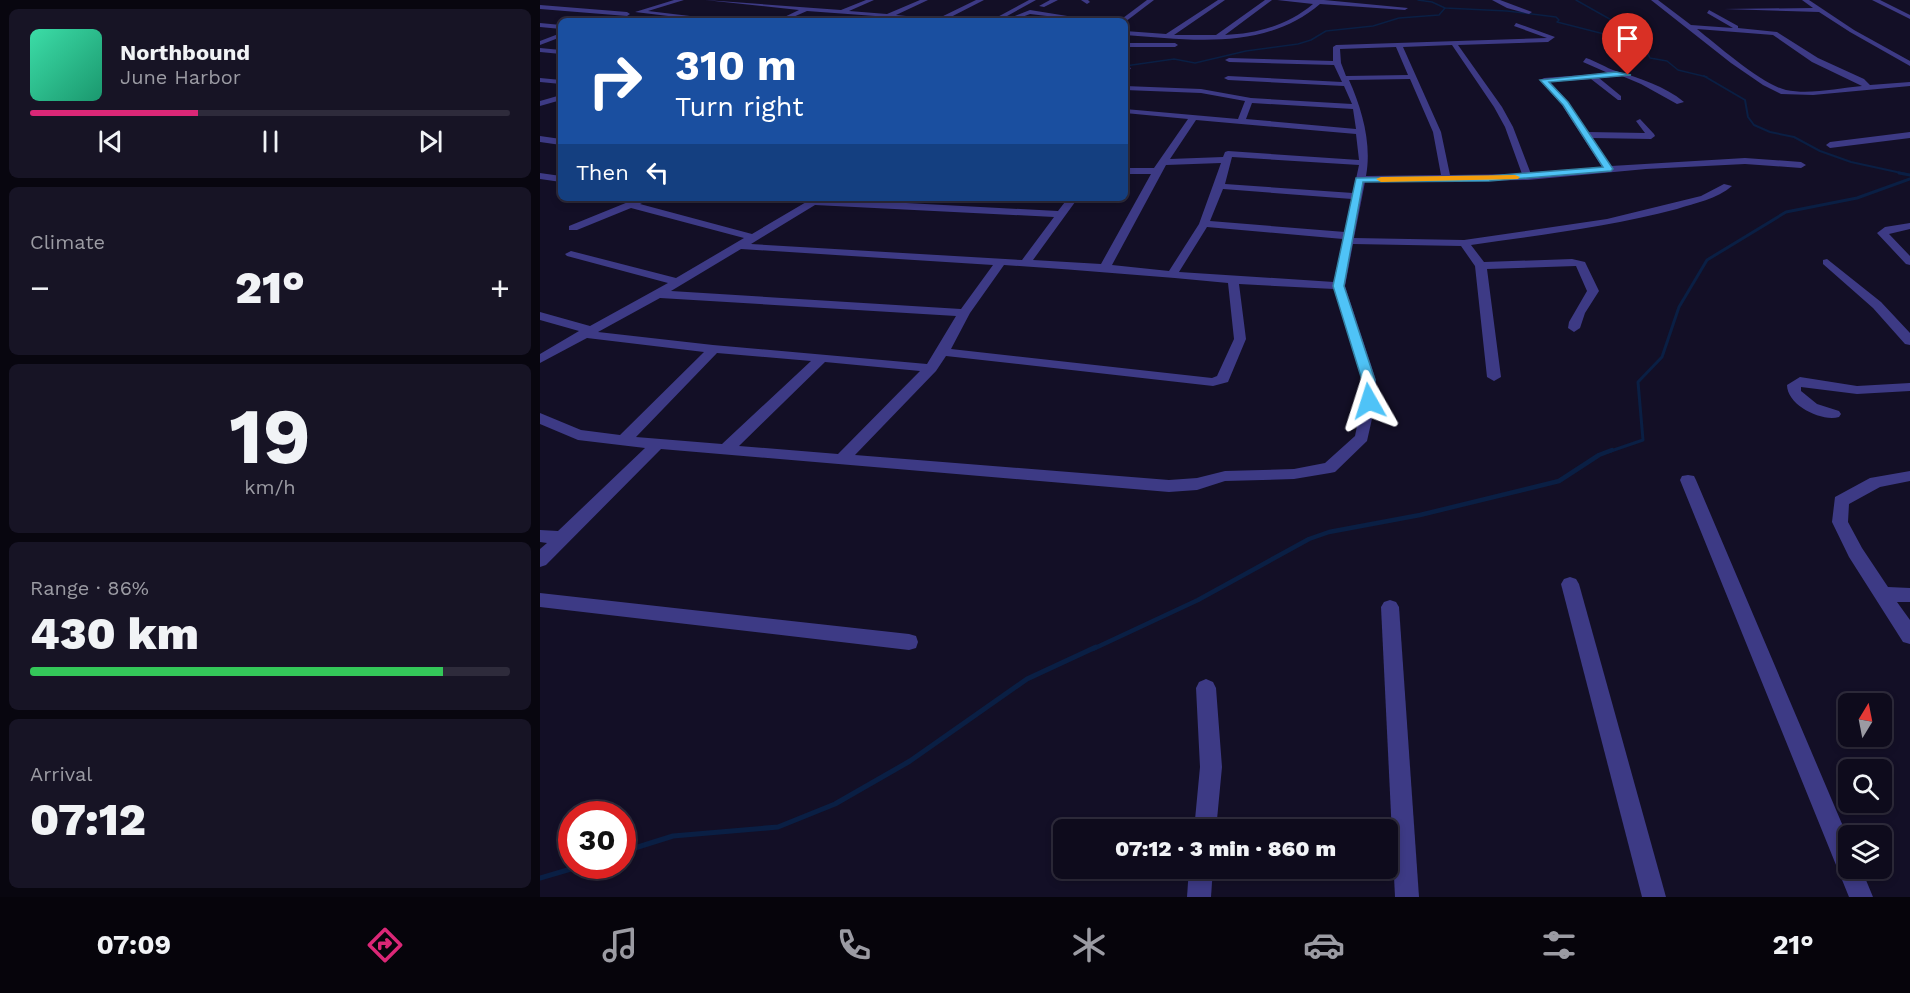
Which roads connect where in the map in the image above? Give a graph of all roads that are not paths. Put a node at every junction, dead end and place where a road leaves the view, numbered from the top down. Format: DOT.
graph roads {
  1 [pos="658,0"];
  2 [pos="708,0"];
  3 [pos="746,0"];
  4 [pos="817,0"];
  5 [pos="871,0"];
  6 [pos="925,0"];
  7 [pos="981,0"];
  8 [pos="1033,0"];
  9 [pos="1054,0"];
  10 [pos="1151,0"];
  11 [pos="1222,0"];
  12 [pos="1269,0"];
  13 [pos="1280,0"];
  14 [pos="1495,0"];
  15 [pos="1654,0"];
  16 [pos="1805,0"];
  17 [pos="1875,0"];
  18 [pos="678,1"];
  19 [pos="1319,2"];
  20 [pos="737,3"];
  21 [pos="1346,3"];
  22 [pos="1026,4"];
  23 [pos="1042,6"];
  24 [pos="540,8"];
  25 [pos="796,8"];
  26 [pos="1405,8"];
  27 [pos="807,9"];
  28 [pos="1727,9"];
  29 [pos="1820,10"];
  30 [pos="638,12"];
  31 [pos="841,12"];
  32 [pos="1030,12"];
  33 [pos="1340,12"];
  34 [pos="1529,12"];
  35 [pos="1709,12"];
  36 [pos="627,14"];
  37 [pos="888,16"];
  38 [pos="1909,16"];
  39 [pos="614,18"];
  40 [pos="699,18"];
  41 [pos="786,18"];
  42 [pos="908,18"];
  43 [pos="945,18"];
  44 [pos="999,18"];
  45 [pos="1013,18"];
  46 [pos="1067,18"];
  47 [pos="1126,18"];
  48 [pos="540,25"];
  49 [pos="1516,25"];
  50 [pos="558,27"];
  51 [pos="1691,27"];
  52 [pos="1754,31"];
  53 [pos="1128,33"];
  54 [pos="558,36"];
  55 [pos="1168,36"];
  56 [pos="1215,39"];
  57 [pos="1453,42"];
  58 [pos="540,43"];
  59 [pos="1398,43"];
  60 [pos="1128,45"];
  61 [pos="540,50"];
  62 [pos="558,52"];
  63 [pos="1229,60"];
  64 [pos="1586,60"];
  65 [pos="1337,63"];
  66 [pos="1910,64"];
  67 [pos="1616,74"];
  68 [pos="1413,77"];
  69 [pos="1593,77"];
  70 [pos="1228,78"];
  71 [pos="540,80"];
  72 [pos="1345,81"];
  73 [pos="1861,81"];
  74 [pos="558,82"];
  75 [pos="1910,84"];
  76 [pos="1887,87"];
  77 [pos="1128,88"];
  78 [pos="1869,89"];
  79 [pos="558,98"];
  80 [pos="1618,98"];
  81 [pos="1249,100"];
  82 [pos="1680,102"];
  83 [pos="540,105"];
  84 [pos="1357,107"];
  85 [pos="558,108"];
  86 [pos="1128,111"];
  87 [pos="1193,118"];
  88 [pos="1640,121"];
  89 [pos="1241,123"];
  90 [pos="1361,132"];
  91 [pos="1587,135"];
  92 [pos="1910,135"];
  93 [pos="540,139"];
  94 [pos="558,141"];
  95 [pos="1830,145"];
  96 [pos="1225,160"];
  97 [pos="1165,162"];
  98 [pos="1364,163"];
  99 [pos="1800,165"];
  100 [pos="1608,169"];
  101 [pos="1128,171"];
  102 [pos="1157,171"];
  103 [pos="540,176"];
  104 [pos="1528,177"];
  105 [pos="558,178"];
  106 [pos="1446,178"];
  107 [pos="1359,179"];
  108 [pos="1219,186"];
  109 [pos="1727,186"];
  110 [pos="1357,196"];
  111 [pos="640,201"];
  112 [pos="815,201"];
  113 [pos="834,201"];
  114 [pos="1071,201"];
  115 [pos="631,205"];
  116 [pos="1061,214"];
  117 [pos="1204,224"];
  118 [pos="1910,226"];
  119 [pos="573,228"];
  120 [pos="752,237"];
  121 [pos="1348,238"];
  122 [pos="1464,243"];
  123 [pos="737,246"];
  124 [pos="571,254"];
  125 [pos="1827,262"];
  126 [pos="1910,262"];
  127 [pos="999,264"];
  128 [pos="1024,265"];
  129 [pos="1480,266"];
  130 [pos="1105,268"];
  131 [pos="1172,274"];
  132 [pos="1233,280"];
  133 [pos="677,282"];
  134 [pos="1339,286"];
  135 [pos="658,294"];
  136 [pos="964,313"];
  137 [pos="540,316"];
  138 [pos="1574,328"];
  139 [pos="586,332"];
  140 [pos="1910,341"];
  141 [pos="714,349"];
  142 [pos="943,352"];
  143 [pos="823,357"];
  144 [pos="540,359"];
  145 [pos="931,368"];
  146 [pos="1494,377"];
  147 [pos="1910,387"];
  148 [pos="1834,414"];
  149 [pos="540,418"];
  150 [pos="624,440"];
  151 [pos="657,444"];
  152 [pos="725,450"];
  153 [pos="841,460"];
  154 [pos="1910,476"];
  155 [pos="1688,480"];
  156 [pos="540,536"];
  157 [pos="562,538"];
  158 [pos="540,560"];
  159 [pos="1570,585"];
  160 [pos="1883,594"];
  161 [pos="1910,595"];
  162 [pos="540,600"];
  163 [pos="1390,607"];
  164 [pos="1910,636"];
  165 [pos="909,642"];
  166 [pos="1206,688"];
  167 [pos="1206,819"];
  168 [pos="1838,841"];
  169 [pos="1201,879"];
  170 [pos="1854,879"];
  171 [pos="1199,897"];
  172 [pos="1407,897"];
  173 [pos="1654,897"];
  174 [pos="1861,897"];
  1 -- 18 [label="street"];
  2 -- 20 [label="street"];
  3 -- 20 [label="street"];
  4 -- 25 [label="street"];
  5 -- 31 [label="street"];
  6 -- 37 [label="street"];
  7 -- 43 [label="street"];
  8 -- 22 [label="street"];
  9 -- 23 [label="street"];
  10 -- 47 [label="street"];
  11 -- 55 [label="street"];
  12 -- 56 [label="street"];
  13 -- 19 [label="street"];
  14 -- 34 [label="street"];
  15 -- 51 [label="street"];
  16 -- 29 [label="street"];
  17 -- 38 [label="street"];
  18 -- 30 [label="street"];
  19 -- 21 [label="street"];
  19 -- 56 [label="street"];
  20 -- 25 [label="street"];
  21 -- 26 [label="street"];
  21 -- 33 [label="street"];
  22 -- 23 [label="street"];
  22 -- 44 [label="street"];
  23 -- 32 [label="street"];
  24 -- 36 [label="street"];
  25 -- 27 [label="street"];
  27 -- 31 [label="street"];
  27 -- 41 [label="street"];
  28 -- 29 [label="street"];
  29 -- 66 [label="street"];
  30 -- 36 [label="street"];
  30 -- 40 [label="street"];
  31 -- 37 [label="street"];
  32 -- 45 [label="street"];
  32 -- 46 [label="street"];
  35 -- 52 [label="street"];
  36 -- 39 [label="street"];
  37 -- 42 [label="street"];
  48 -- 50 [label="street"];
  49 -- 57 [label="street"];
  51 -- 52 [label="street"];
  51 -- 78 [label="street"];
  52 -- 73 [label="street"];
  53 -- 55 [label="street"];
  54 -- 58 [label="street"];
  55 -- 56 [label="street"];
  56 -- 60 [label="street"];
  57 -- 59 [label="street"];
  57 -- 104 [label="street"];
  59 -- 65 [label="street"];
  59 -- 68 [label="street"];
  61 -- 62 [label="street"];
  63 -- 65 [label="street"];
  64 -- 67 [label="street"];
  65 -- 72 [label="street"];
  67 -- 69 [label="street"];
  67 -- 82 [label="street"];
  68 -- 72 [label="street"];
  68 -- 106 [label="street"];
  69 -- 80 [label="street"];
  69 -- 91 [label="street"];
  70 -- 72 [label="street"];
  71 -- 74 [label="street"];
  72 -- 84 [label="street"];
  73 -- 76 [label="street"];
  73 -- 78 [label="street"];
  75 -- 76 [label="street"];
  76 -- 78 [label="street"];
  77 -- 81 [label="street"];
  79 -- 83 [label="street"];
  81 -- 84 [label="street"];
  81 -- 89 [label="street"];
  83 -- 85 [label="street"];
  84 -- 90 [label="street"];
  86 -- 87 [label="street"];
  87 -- 89 [label="street"];
  87 -- 97 [label="street"];
  88 -- 91 [label="street"];
  89 -- 90 [label="street"];
  90 -- 98 [label="street"];
  91 -- 100 [label="street"];
  92 -- 95 [label="street"];
  93 -- 94 [label="street"];
  96 -- 97 [label="street"];
  96 -- 98 [label="street"];
  96 -- 108 [label="street"];
  97 -- 102 [label="street"];
  98 -- 107 [label="street"];
  99 -- 100 [label="street"];
  100 -- 104 [label="street"];
  101 -- 102 [label="street"];
  102 -- 130 [label="street"];
  103 -- 105 [label="street"];
  104 -- 106 [label="street"];
  106 -- 107 [label="street"];
  107 -- 110 [label="street"];
  108 -- 110 [label="street"];
  108 -- 117 [label="street"];
  109 -- 122 [label="street"];
  110 -- 121 [label="street"];
  111 -- 115 [label="street"];
  112 -- 120 [label="street"];
  113 -- 116 [label="street"];
  114 -- 116 [label="street"];
  115 -- 119 [label="street"];
  115 -- 120 [label="street"];
  116 -- 128 [label="street"];
  117 -- 121 [label="street"];
  117 -- 131 [label="street"];
  118 -- 126 [label="street"];
  120 -- 123 [label="street"];
  121 -- 122 [label="street"];
  121 -- 134 [label="street"];
  122 -- 129 [label="street"];
  123 -- 127 [label="street"];
  123 -- 133 [label="street"];
  124 -- 133 [label="street"];
  125 -- 140 [label="street"];
  127 -- 128 [label="street"];
  127 -- 136 [label="street"];
  128 -- 130 [label="street"];
  129 -- 138 [label="street"];
  129 -- 146 [label="street"];
  130 -- 131 [label="street"];
  131 -- 132 [label="street"];
  132 -- 134 [label="street"];
  132 -- 142 [label="street"];
  133 -- 135 [label="street"];
  134 -- 153 [label="street"];
  135 -- 136 [label="street"];
  135 -- 139 [label="street"];
  136 -- 142 [label="street"];
  137 -- 139 [label="street"];
  139 -- 141 [label="street"];
  139 -- 144 [label="street"];
  141 -- 143 [label="street"];
  141 -- 150 [label="street"];
  142 -- 145 [label="street"];
  143 -- 145 [label="street"];
  143 -- 152 [label="street"];
  145 -- 153 [label="street"];
  147 -- 148 [label="street"];
  149 -- 150 [label="street"];
  150 -- 151 [label="street"];
  151 -- 152 [label="street"];
  151 -- 157 [label="street"];
  152 -- 153 [label="street"];
  154 -- 160 [label="street"];
  155 -- 168 [label="street"];
  156 -- 157 [label="street"];
  157 -- 158 [label="street"];
  159 -- 173 [label="street"];
  160 -- 161 [label="street"];
  160 -- 164 [label="street"];
  162 -- 165 [label="street"];
  163 -- 172 [label="street"];
  166 -- 167 [label="street"];
  169 -- 171 [label="street"];
  170 -- 174 [label="street"];
}
